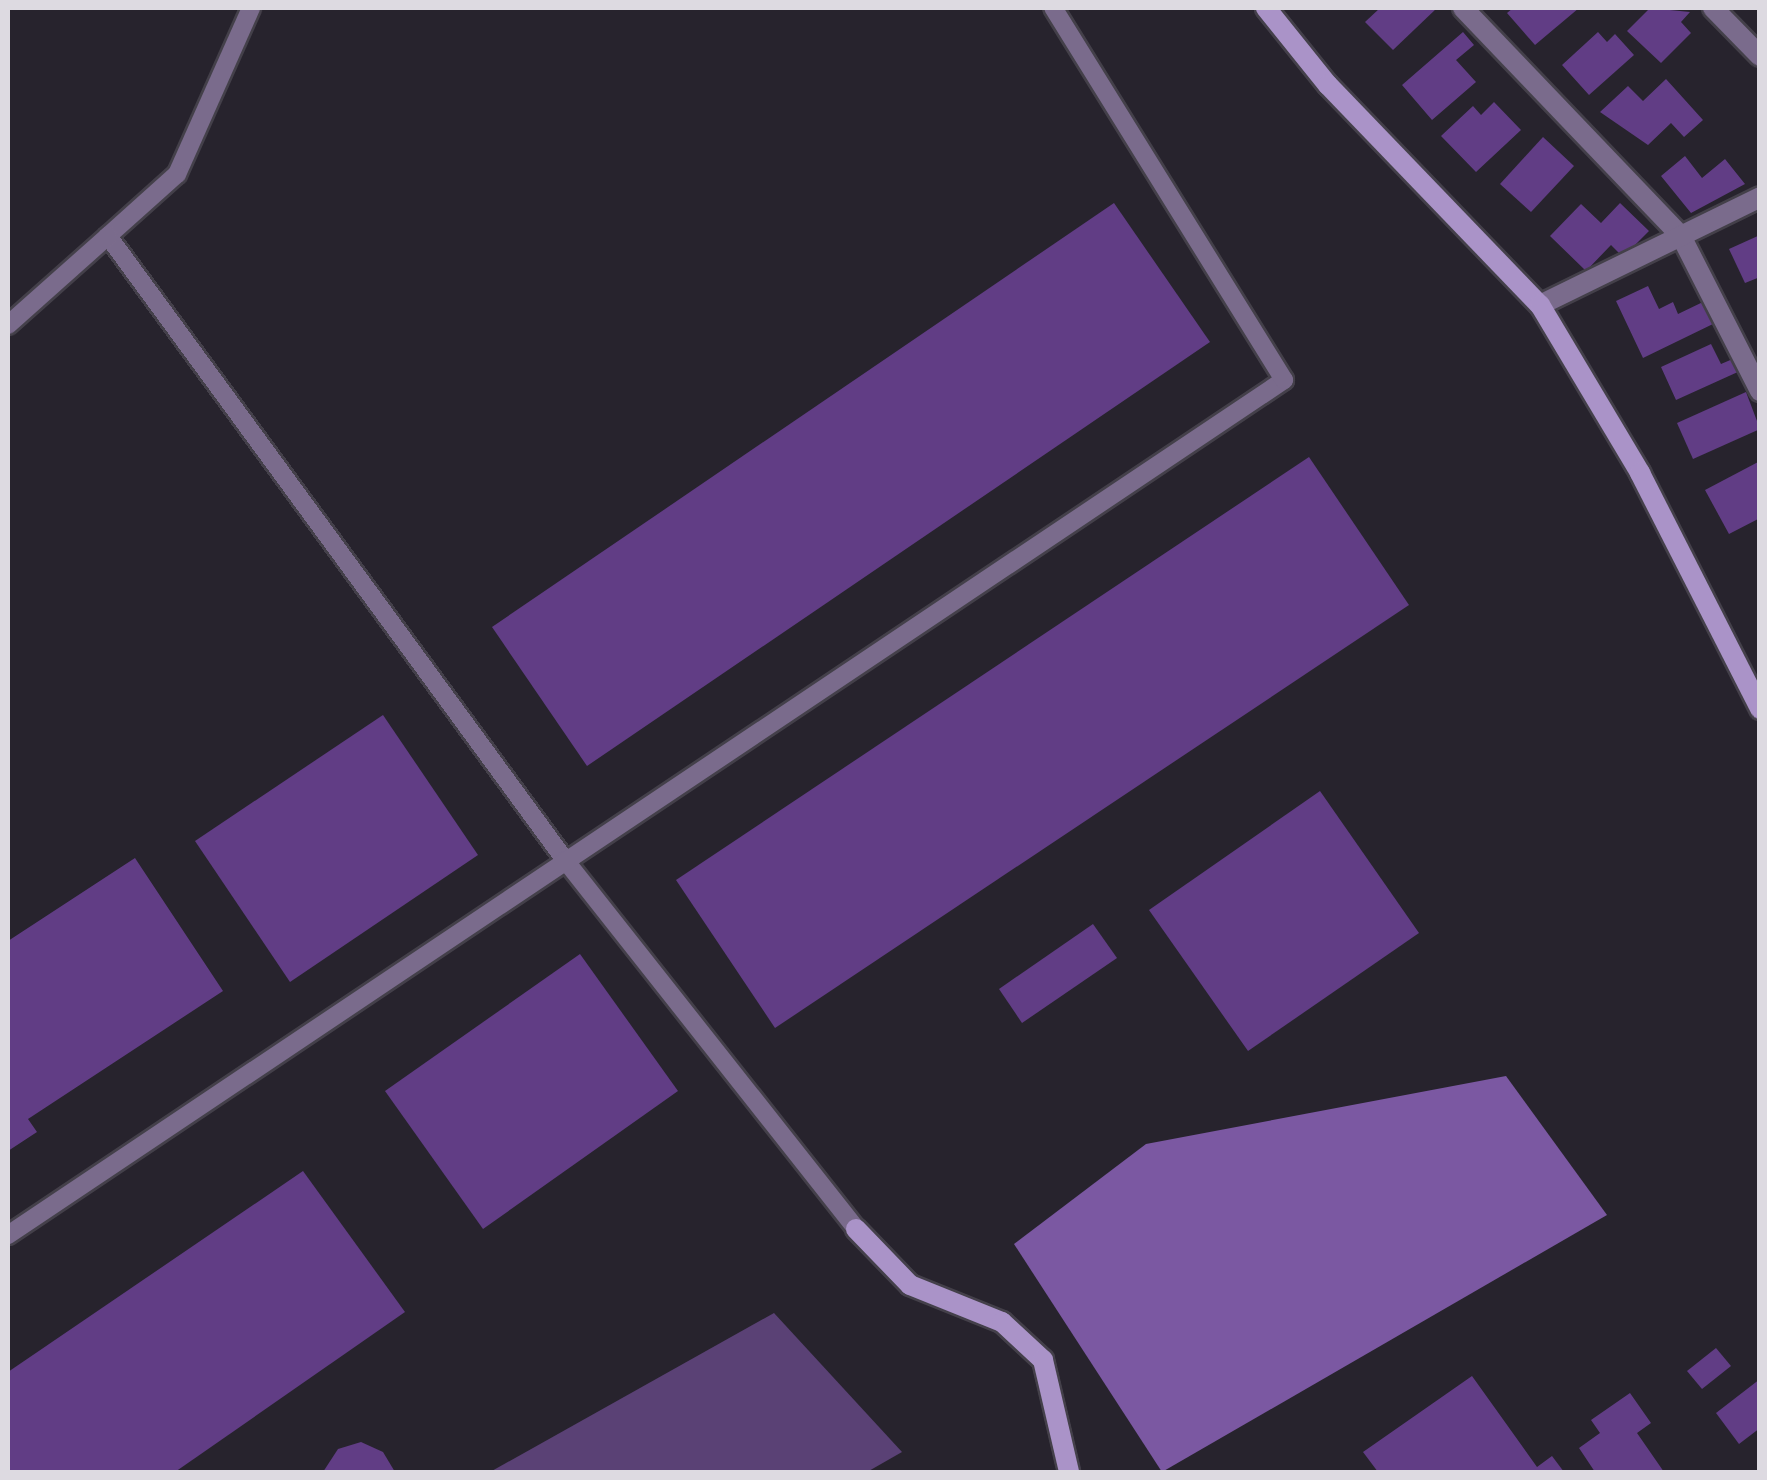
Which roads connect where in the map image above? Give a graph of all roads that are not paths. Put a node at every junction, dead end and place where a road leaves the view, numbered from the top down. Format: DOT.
graph roads {
  1 [pos="251,8"];
  2 [pos="1053,8"];
  3 [pos="1266,8"];
  4 [pos="1463,8"];
  5 [pos="1713,8"];
  6 [pos="1760,56"];
  7 [pos="1760,197"];
  8 [pos="108,236"];
  9 [pos="1681,236"];
  10 [pos="1540,306"];
  11 [pos="8,325"];
  12 [pos="1760,391"];
  13 [pos="1760,709"];
  14 [pos="565,860"];
  15 [pos="856,1229"];
  16 [pos="8,1234"];
  17 [pos="1069,1472"];
  1 -- 8 [label="lane"];
  2 -- 14 [label="lane"];
  3 -- 10 [label="street"];
  4 -- 9 [label="street"];
  5 -- 6 [label="street"];
  7 -- 9 [label="street"];
  8 -- 11 [label="lane"];
  8 -- 14 [label="lane"];
  9 -- 10 [label="street"];
  9 -- 12 [label="street"];
  10 -- 13 [label="street"];
  14 -- 15 [label="lane"];
  14 -- 16 [label="lane"];
  15 -- 17 [label="street"];
}
